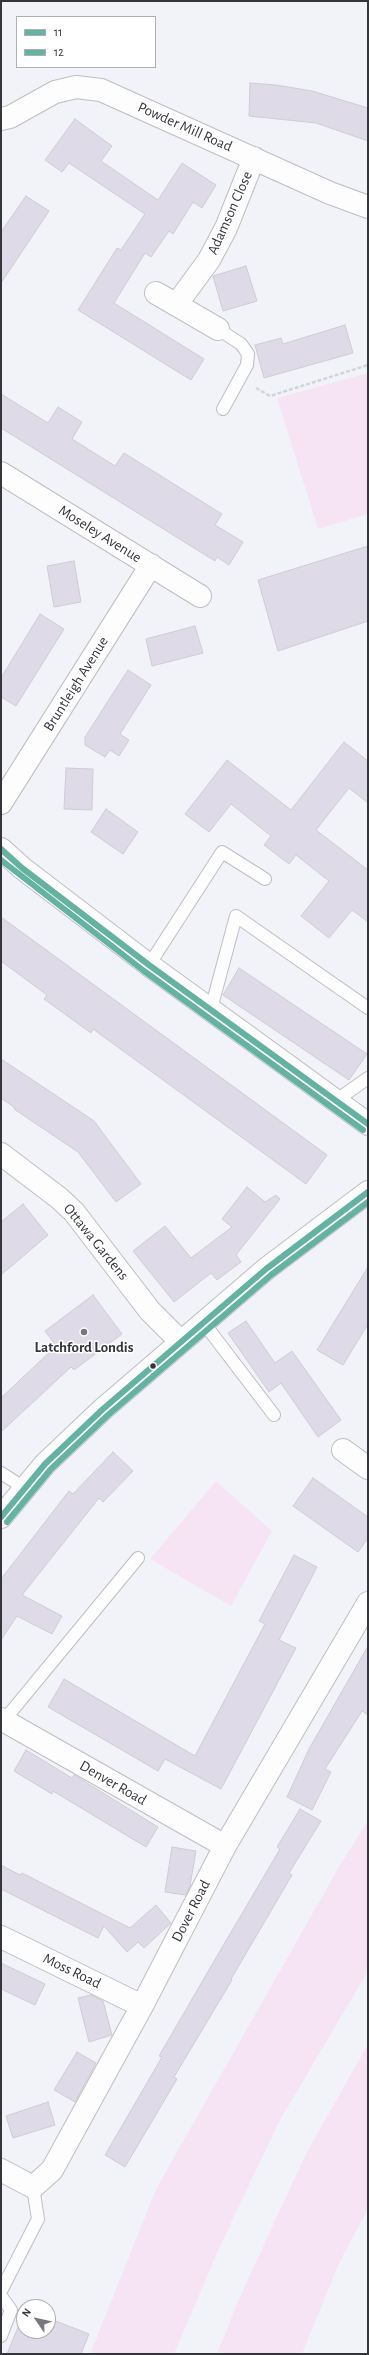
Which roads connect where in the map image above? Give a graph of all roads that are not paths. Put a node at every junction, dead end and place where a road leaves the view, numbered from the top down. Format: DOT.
graph roads {
  1 [pos="1,119"];
  2 [pos="254,158"];
  3 [pos="368,207"];
  4 [pos="156,293"];
  5 [pos="176,305"];
  6 [pos="218,329"];
  7 [pos="223,410"];
  8 [pos="1,473"];
  9 [pos="151,565"];
  10 [pos="200,596"];
  11 [pos="1,804"];
  12 [pos="1,849"];
  13 [pos="265,880"];
  14 [pos="149,965"];
  15 [pos="368,1008"];
  16 [pos="211,1009"];
  17 [pos="368,1078"];
  18 [pos="337,1100"];
  19 [pos="368,1124"];
  20 [pos="1,1154"];
  21 [pos="368,1192"];
  22 [pos="203,1322"];
  23 [pos="180,1341"];
  24 [pos="274,1415"];
  25 [pos="343,1450"];
  26 [pos="368,1468"];
  27 [pos="1,1473"];
  28 [pos="26,1488"];
  29 [pos="1,1517"];
  30 [pos="138,1558"];
  31 [pos="368,1603"];
  32 [pos="2,1721"];
  33 [pos="225,1846"];
  34 [pos="1,1936"];
  35 [pos="142,2006"];
  36 [pos="1,2170"];
  37 [pos="33,2187"];
  38 [pos="1,2291"];
  39 [pos="1,2296"];
  40 [pos="1,2336"];
  1 -- 2 [label="street, Powder Mill Road"];
  2 -- 3 [label="street, Powder Mill Road"];
  2 -- 5 [label="street, Adamson Close"];
  4 -- 5 [label="street"];
  5 -- 6 [label="street"];
  6 -- 7 [label="lane"];
  8 -- 9 [label="street, Moseley Avenue"];
  9 -- 10 [label="street, Moseley Avenue"];
  9 -- 11 [label="street, Bruntleigh Avenue"];
  12 -- 14 [label="street"];
  13 -- 14 [label="lane"];
  14 -- 16 [label="street"];
  15 -- 16 [label="lane"];
  16 -- 18 [label="street"];
  17 -- 18 [label="lane"];
  18 -- 19 [label="street"];
  20 -- 23 [label="street, Ottawa Gardens"];
  21 -- 22 [label="street"];
  22 -- 23 [label="street"];
  22 -- 24 [label="lane"];
  23 -- 28 [label="street"];
  25 -- 26 [label="street"];
  27 -- 28 [label="lane"];
  28 -- 29 [label="street"];
  30 -- 32 [label="lane"];
  31 -- 33 [label="street, Dover Road"];
  32 -- 33 [label="street, Denver Road"];
  33 -- 35 [label="street, Dover Road"];
  34 -- 35 [label="street, Moss Road"];
  35 -- 37 [label="street, Dover Road"];
  36 -- 37 [label="street"];
  37 -- 38 [label="lane"];
  39 -- 40 [label="lane"];
}
